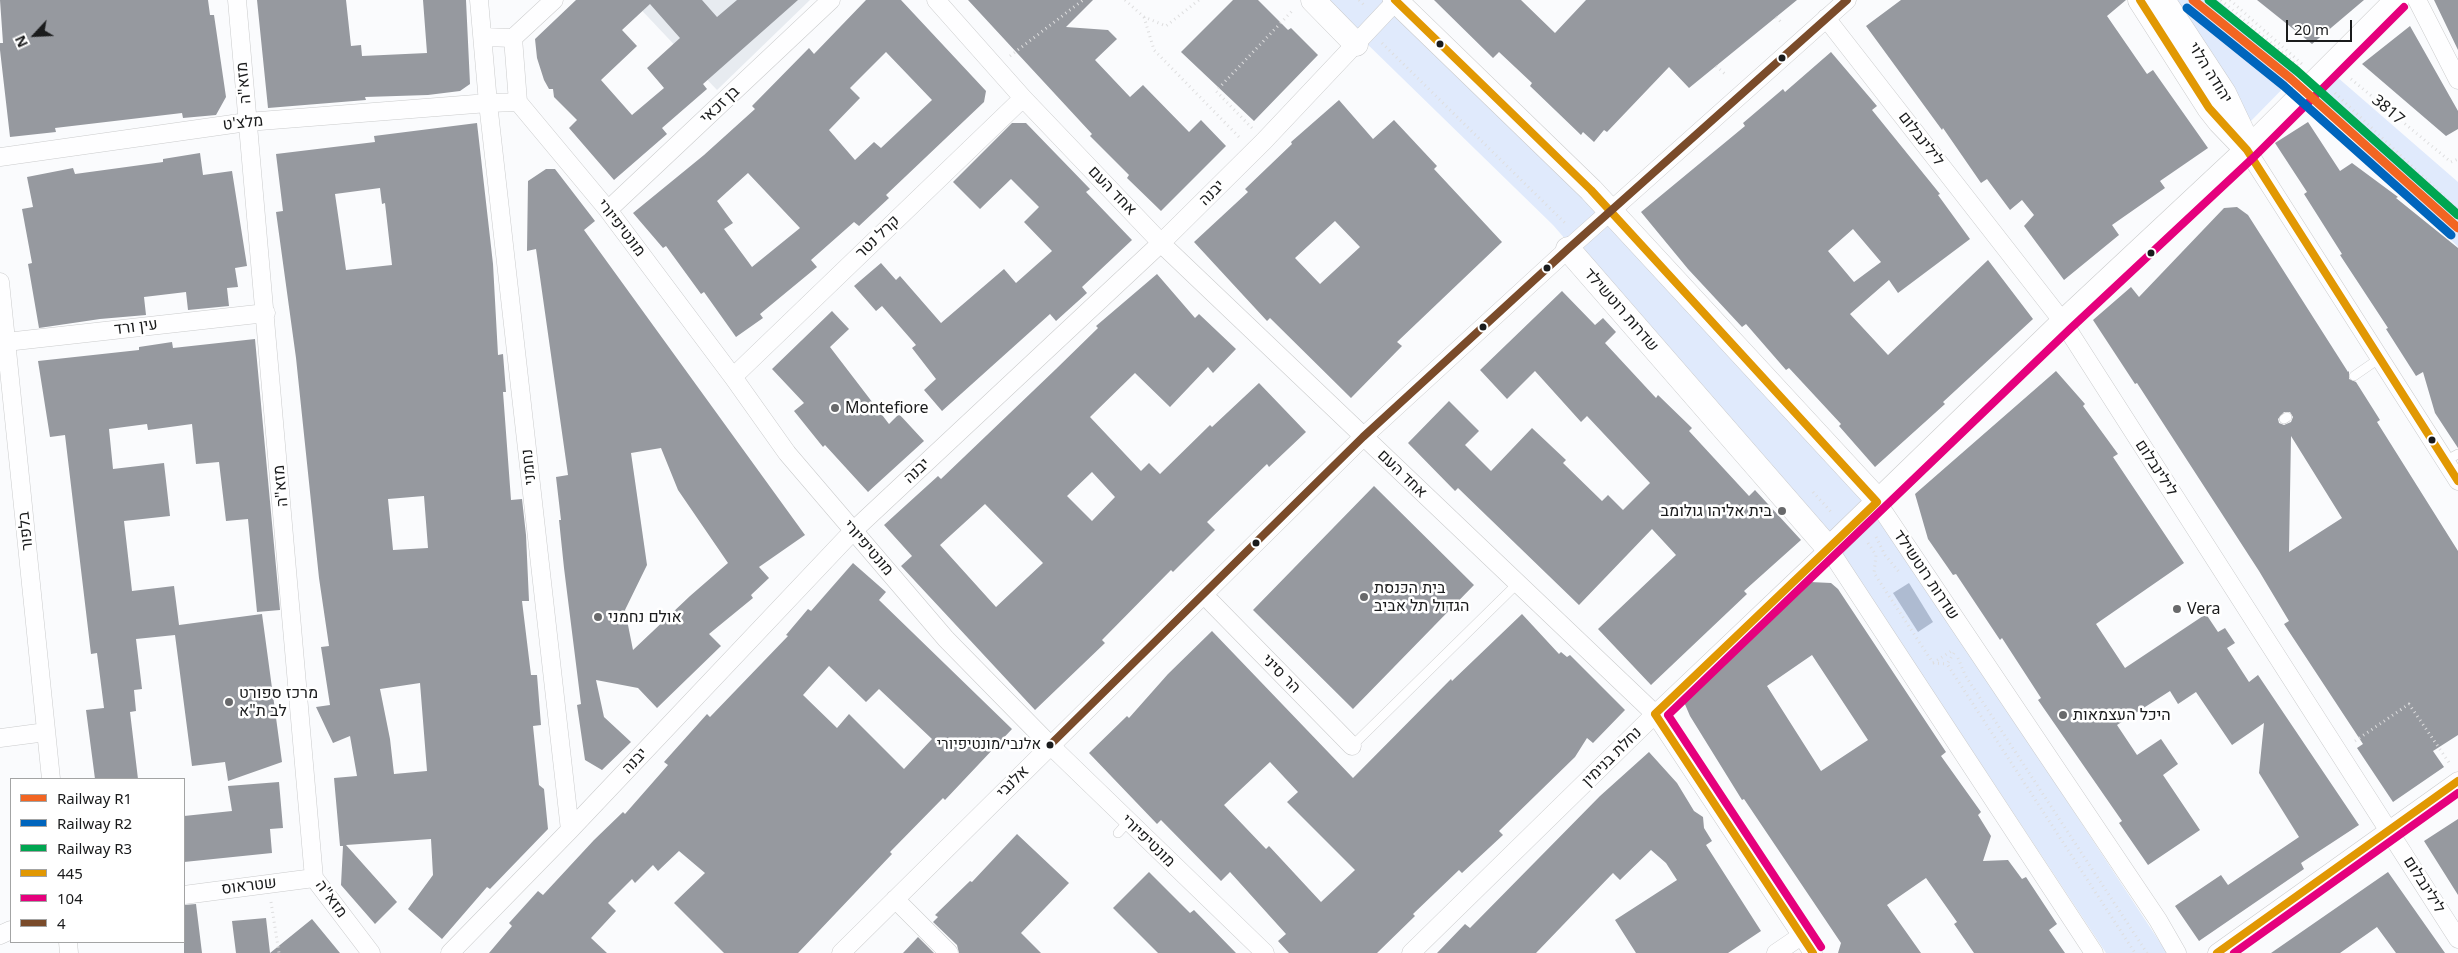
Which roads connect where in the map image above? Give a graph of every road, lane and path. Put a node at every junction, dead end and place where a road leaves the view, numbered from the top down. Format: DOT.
graph roads {
  1 [pos="237,0"];
  2 [pos="479,0"];
  3 [pos="554,0"];
  4 [pos="831,0"];
  5 [pos="936,0"];
  6 [pos="1083,0"];
  7 [pos="1125,0"];
  8 [pos="1199,0"];
  9 [pos="1396,0"];
  10 [pos="1847,0"];
  11 [pos="2140,0"];
  12 [pos="2163,0"];
  13 [pos="2221,0"];
  14 [pos="2230,0"];
  15 [pos="2397,0"];
  16 [pos="2417,0"];
  17 [pos="1304,4"];
  18 [pos="1144,17"];
  19 [pos="1776,17"];
  20 [pos="1826,18"];
  21 [pos="1782,24"];
  22 [pos="483,38"];
  23 [pos="513,38"];
  24 [pos="1362,38"];
  25 [pos="1716,66"];
  26 [pos="995,67"];
  27 [pos="1725,74"];
  28 [pos="2458,80"];
  29 [pos="2318,81"];
  30 [pos="1023,98"];
  31 [pos="518,102"];
  32 [pos="488,103"];
  33 [pos="247,122"];
  34 [pos="1259,147"];
  35 [pos="2247,150"];
  36 [pos="0,157"];
  37 [pos="2458,159"];
  38 [pos="608,210"];
  39 [pos="2458,210"];
  40 [pos="1610,211"];
  41 [pos="2458,217"];
  42 [pos="1566,224"];
  43 [pos="1161,243"];
  44 [pos="1568,249"];
  45 [pos="0,282"];
  46 [pos="266,312"];
  47 [pos="2063,322"];
  48 [pos="6,342"];
  49 [pos="2380,358"];
  50 [pos="733,376"];
  51 [pos="2354,376"];
  52 [pos="1363,437"];
  53 [pos="2452,458"];
  54 [pos="2458,481"];
  55 [pos="1872,508"];
  56 [pos="853,531"];
  57 [pos="1868,543"];
  58 [pos="1829,549"];
  59 [pos="1904,575"];
  60 [pos="1517,584"];
  61 [pos="1211,602"];
  62 [pos="1957,648"];
  63 [pos="1933,663"];
  64 [pos="1947,664"];
  65 [pos="1655,714"];
  66 [pos="46,732"];
  67 [pos="0,738"];
  68 [pos="1050,745"];
  69 [pos="1352,746"];
  70 [pos="2347,746"];
  71 [pos="2451,765"];
  72 [pos="51,778"];
  73 [pos="2458,781"];
  74 [pos="570,830"];
  75 [pos="2390,830"];
  76 [pos="314,878"];
  77 [pos="268,884"];
  78 [pos="185,895"];
  79 [pos="895,899"];
  80 [pos="1802,936"];
  81 [pos="2458,939"];
  82 [pos="279,953"];
  83 [pos="371,953"];
  84 [pos="450,953"];
  85 [pos="840,953"];
  86 [pos="949,953"];
  87 [pos="1265,953"];
  88 [pos="1411,953"];
  89 [pos="1776,953"];
  90 [pos="1813,953"];
  91 [pos="2094,953"];
  92 [pos="2135,953"];
  93 [pos="2147,953"];
  94 [pos="2177,953"];
  95 [pos="2217,953"];
  1 -- 33 [label="street, מזא\"ה"];
  2 -- 22 [label="street"];
  3 -- 23 [label="street"];
  4 -- 38 [label="street, בן זכאי"];
  5 -- 26 [label="street, אחד העם"];
  6 -- 26 [label="path"];
  7 -- 18 [label="path"];
  8 -- 18 [label="path"];
  9 -- 24 [label="street, יבנה"];
  9 -- 40 [label="street, שדרות רוטשילד"];
  10 -- 20 [label="street, אלנבי"];
  11 -- 35 [label="street, יהודה הלוי"];
  12 -- 35 [label="street, יהודה הלוי"];
  13 -- 29 [label="path"];
  14 -- 29 [label="path"];
  15 -- 29 [label="street, נחלת בנימין"];
  16 -- 28 [label="street"];
  17 -- 24 [label="street"];
  17 -- 34 [label="path"];
  18 -- 34 [label="path"];
  19 -- 21 [label="path"];
  20 -- 40 [label="street, אלנבי"];
  20 -- 47 [label="street, לילינבלום"];
  22 -- 23 [label="street"];
  22 -- 32 [label="street, נחמני"];
  23 -- 31 [label="street"];
  24 -- 34 [label="street, יבנה"];
  24 -- 42 [label="path"];
  25 -- 27 [label="path"];
  26 -- 30 [label="street, אחד העם"];
  29 -- 35 [label="street, נחלת בנימין"];
  29 -- 37 [label="path, 3817"];
  29 -- 39 [label="path"];
  29 -- 41 [label="path"];
  30 -- 43 [label="street, אחד העם"];
  30 -- 50 [label="street, קרל נטר"];
  31 -- 32 [label="street, מלצ'ט"];
  31 -- 38 [label="street, מונטיפיורי"];
  32 -- 33 [label="street, מלצ'ט"];
  32 -- 74 [label="street, נחמני"];
  33 -- 36 [label="street, מלצ'ט"];
  33 -- 46 [label="street, מזא\"ה"];
  34 -- 43 [label="street, יבנה"];
  35 -- 47 [label="street, נחלת בנימין"];
  35 -- 49 [label="street, יהודה הלוי"];
  38 -- 50 [label="street, מונטיפיורי"];
  40 -- 44 [label="street, אלנבי"];
  40 -- 55 [label="street, שדרות רוטשילד"];
  43 -- 52 [label="street, אחד העם"];
  43 -- 56 [label="street, יבנה"];
  44 -- 52 [label="street, אלנבי"];
  44 -- 58 [label="street, שדרות רוטשילד"];
  45 -- 48 [label="street, בלפור"];
  46 -- 48 [label="street, עין ורד"];
  46 -- 76 [label="street, מזא\"ה"];
  47 -- 55 [label="street, נחלת בנימין"];
  47 -- 75 [label="street, לילינבלום"];
  48 -- 66 [label="street, בלפור"];
  49 -- 51 [label="lane"];
  49 -- 53 [label="street, יהודה הלוי"];
  50 -- 56 [label="street, מונטיפיורי"];
  52 -- 60 [label="street, אחד העם"];
  52 -- 68 [label="street, אלנבי"];
  53 -- 54 [label="street, יהודה הלוי"];
  55 -- 58 [label="street, נחלת בנימין"];
  55 -- 59 [label="path"];
  55 -- 94 [label="street, שדרות רוטשילד"];
  56 -- 68 [label="street, מונטיפיורי"];
  56 -- 74 [label="street, יבנה"];
  57 -- 63 [label="path"];
  58 -- 65 [label="street, נחלת בנימין"];
  58 -- 91 [label="street, שדרות רוטשילד"];
  60 -- 65 [label="street, אחד העם"];
  60 -- 69 [label="lane"];
  61 -- 69 [label="street, הר סיני"];
  62 -- 63 [label="path"];
  62 -- 64 [label="path"];
  62 -- 93 [label="path"];
  63 -- 64 [label="path"];
  64 -- 92 [label="path"];
  65 -- 80 [label="street, אחד העם"];
  65 -- 88 [label="street, נחלת בנימין"];
  66 -- 67 [label="street"];
  66 -- 72 [label="street, בלפור"];
  68 -- 79 [label="street, אלנבי"];
  68 -- 87 [label="street, מונטיפיורי"];
  70 -- 71 [label="path"];
  73 -- 75 [label="street"];
  74 -- 84 [label="street, יבנה"];
  75 -- 81 [label="street, לילינבלום"];
  75 -- 95 [label="street"];
  76 -- 77 [label="street, שטראוס"];
  76 -- 83 [label="street, מזא\"ה"];
  77 -- 78 [label="street, שטראוס"];
  77 -- 82 [label="path"];
  79 -- 85 [label="street, אלנבי"];
  79 -- 86 [label="street"];
  80 -- 89 [label="street"];
  80 -- 90 [label="street, אחד העם"];
}
